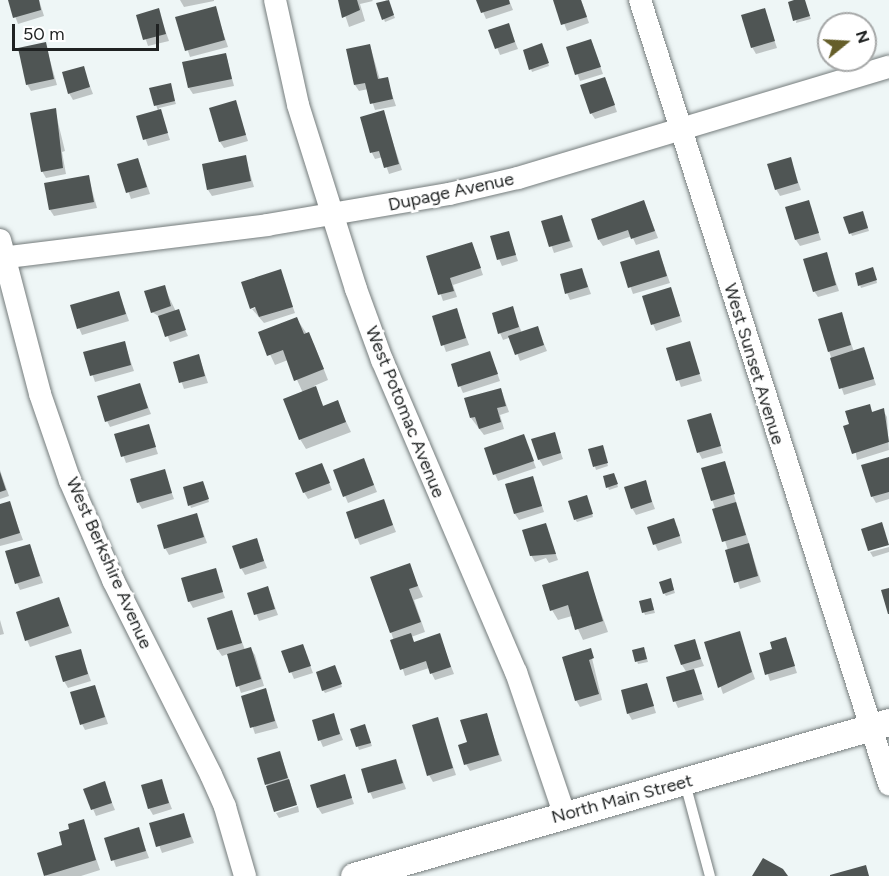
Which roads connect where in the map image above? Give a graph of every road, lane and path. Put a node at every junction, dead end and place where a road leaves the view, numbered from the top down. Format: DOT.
graph roads {
  1 [pos="275,0"];
  2 [pos="640,0"];
  3 [pos="889,67"];
  4 [pos="680,128"];
  5 [pos="331,215"];
  6 [pos="1,252"];
  7 [pos="879,725"];
  8 [pos="685,783"];
  9 [pos="889,784"];
  10 [pos="564,813"];
  11 [pos="245,876"];
  12 [pos="354,876"];
  13 [pos="710,876"];
  1 -- 5 [label="street, West Potomac Avenue"];
  2 -- 4 [label="street, West Sunset Avenue"];
  3 -- 4 [label="street, Dupage Avenue"];
  4 -- 5 [label="street, Dupage Avenue"];
  4 -- 7 [label="street, West Sunset Avenue"];
  5 -- 6 [label="street, Dupage Avenue"];
  5 -- 10 [label="street, West Potomac Avenue"];
  6 -- 11 [label="street, West Berkshire Avenue"];
  7 -- 8 [label="street, North Main Street"];
  7 -- 9 [label="street, West Sunset Avenue"];
  8 -- 10 [label="street, North Main Street"];
  8 -- 13 [label="lane"];
  10 -- 12 [label="street, North Main Street"];
}
